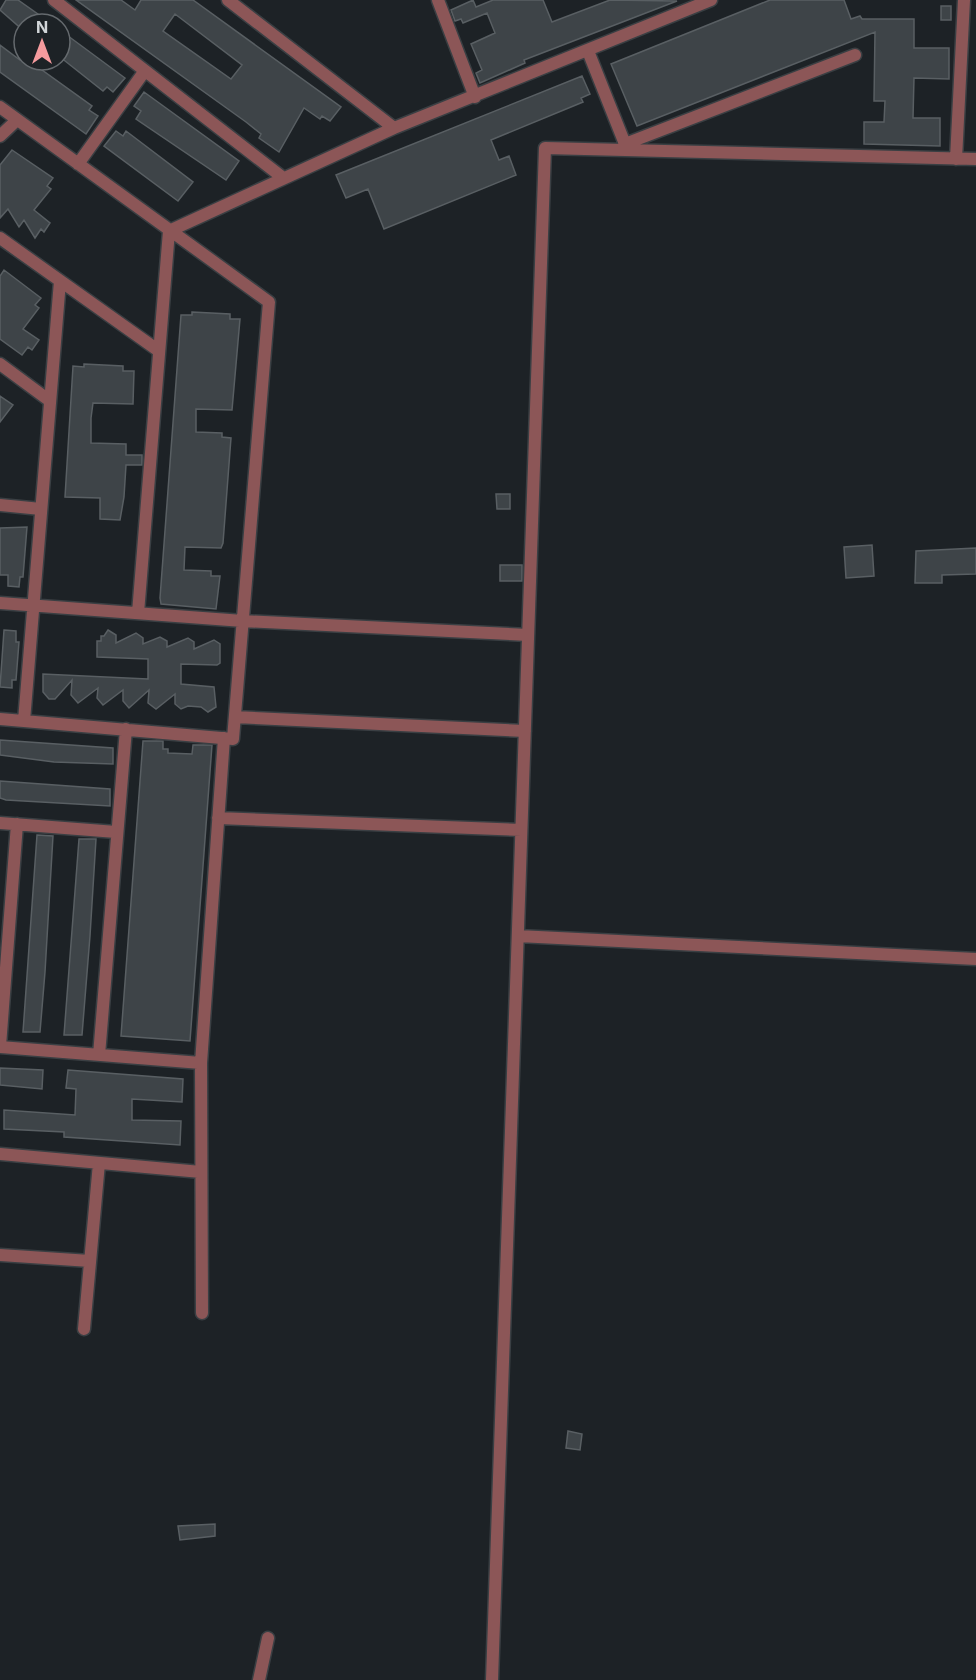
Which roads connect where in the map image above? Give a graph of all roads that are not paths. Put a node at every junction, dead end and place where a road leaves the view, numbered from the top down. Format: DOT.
graph roads {
  1 [pos="54,0"];
  2 [pos="228,0"];
  3 [pos="438,0"];
  4 [pos="964,0"];
  5 [pos="704,1"];
  6 [pos="588,51"];
  7 [pos="855,55"];
  8 [pos="144,72"];
  9 [pos="475,97"];
  10 [pos="0,107"];
  11 [pos="17,120"];
  12 [pos="394,128"];
  13 [pos="0,136"];
  14 [pos="956,159"];
  15 [pos="976,159"];
  16 [pos="78,164"];
  17 [pos="282,177"];
  18 [pos="169,231"];
  19 [pos="0,238"];
  20 [pos="60,281"];
  21 [pos="159,351"];
  22 [pos="0,364"];
  23 [pos="50,401"];
  24 [pos="0,495"];
  25 [pos="0,505"];
  26 [pos="16,507"];
  27 [pos="41,509"];
  28 [pos="0,603"];
  29 [pos="33,606"];
  30 [pos="138,613"];
  31 [pos="243,621"];
  32 [pos="528,635"];
  33 [pos="235,717"];
  34 [pos="0,719"];
  35 [pos="24,721"];
  36 [pos="126,729"];
  37 [pos="525,730"];
  38 [pos="224,738"];
  39 [pos="218,818"];
  40 [pos="0,823"];
  41 [pos="17,824"];
  42 [pos="521,830"];
  43 [pos="116,832"];
  44 [pos="518,936"];
  45 [pos="976,959"];
  46 [pos="0,1047"];
  47 [pos="99,1055"];
  48 [pos="201,1063"];
  49 [pos="0,1154"];
  50 [pos="99,1163"];
  51 [pos="201,1172"];
  52 [pos="0,1255"];
  53 [pos="90,1261"];
  54 [pos="202,1313"];
  55 [pos="84,1329"];
  56 [pos="268,1638"];
  57 [pos="259,1680"];
  58 [pos="492,1680"];
  1 -- 8 [label="street"];
  2 -- 12 [label="street"];
  3 -- 9 [label="street"];
  4 -- 14 [label="street"];
  5 -- 6 [label="street"];
  6 -- 7 [label="street"];
  6 -- 9 [label="street"];
  8 -- 16 [label="street"];
  8 -- 17 [label="street"];
  9 -- 12 [label="street"];
  10 -- 11 [label="street"];
  11 -- 13 [label="street"];
  11 -- 16 [label="street"];
  12 -- 17 [label="street"];
  14 -- 15 [label="street"];
  14 -- 32 [label="street"];
  16 -- 18 [label="street"];
  17 -- 18 [label="street"];
  18 -- 21 [label="street"];
  18 -- 31 [label="street"];
  19 -- 20 [label="street"];
  20 -- 21 [label="street"];
  20 -- 23 [label="street"];
  21 -- 30 [label="street"];
  22 -- 23 [label="street"];
  23 -- 27 [label="street"];
  24 -- 26 [label="street"];
  25 -- 26 [label="street"];
  26 -- 27 [label="street"];
  27 -- 29 [label="street"];
  28 -- 29 [label="street"];
  29 -- 30 [label="street"];
  29 -- 35 [label="street"];
  30 -- 31 [label="street"];
  31 -- 32 [label="street"];
  31 -- 33 [label="street"];
  32 -- 37 [label="street"];
  33 -- 37 [label="street"];
  33 -- 38 [label="street"];
  34 -- 35 [label="street"];
  35 -- 36 [label="street"];
  36 -- 38 [label="street"];
  36 -- 43 [label="street"];
  37 -- 42 [label="street"];
  38 -- 39 [label="street"];
  39 -- 42 [label="street"];
  39 -- 48 [label="street"];
  40 -- 41 [label="street"];
  41 -- 43 [label="street"];
  41 -- 46 [label="street"];
  42 -- 44 [label="street"];
  43 -- 47 [label="street"];
  44 -- 45 [label="street"];
  44 -- 58 [label="street"];
  46 -- 47 [label="street"];
  47 -- 48 [label="street"];
  48 -- 51 [label="street"];
  49 -- 50 [label="street"];
  50 -- 51 [label="street"];
  50 -- 53 [label="street"];
  51 -- 54 [label="street"];
  52 -- 53 [label="street"];
  53 -- 55 [label="street"];
  56 -- 57 [label="street"];
}
